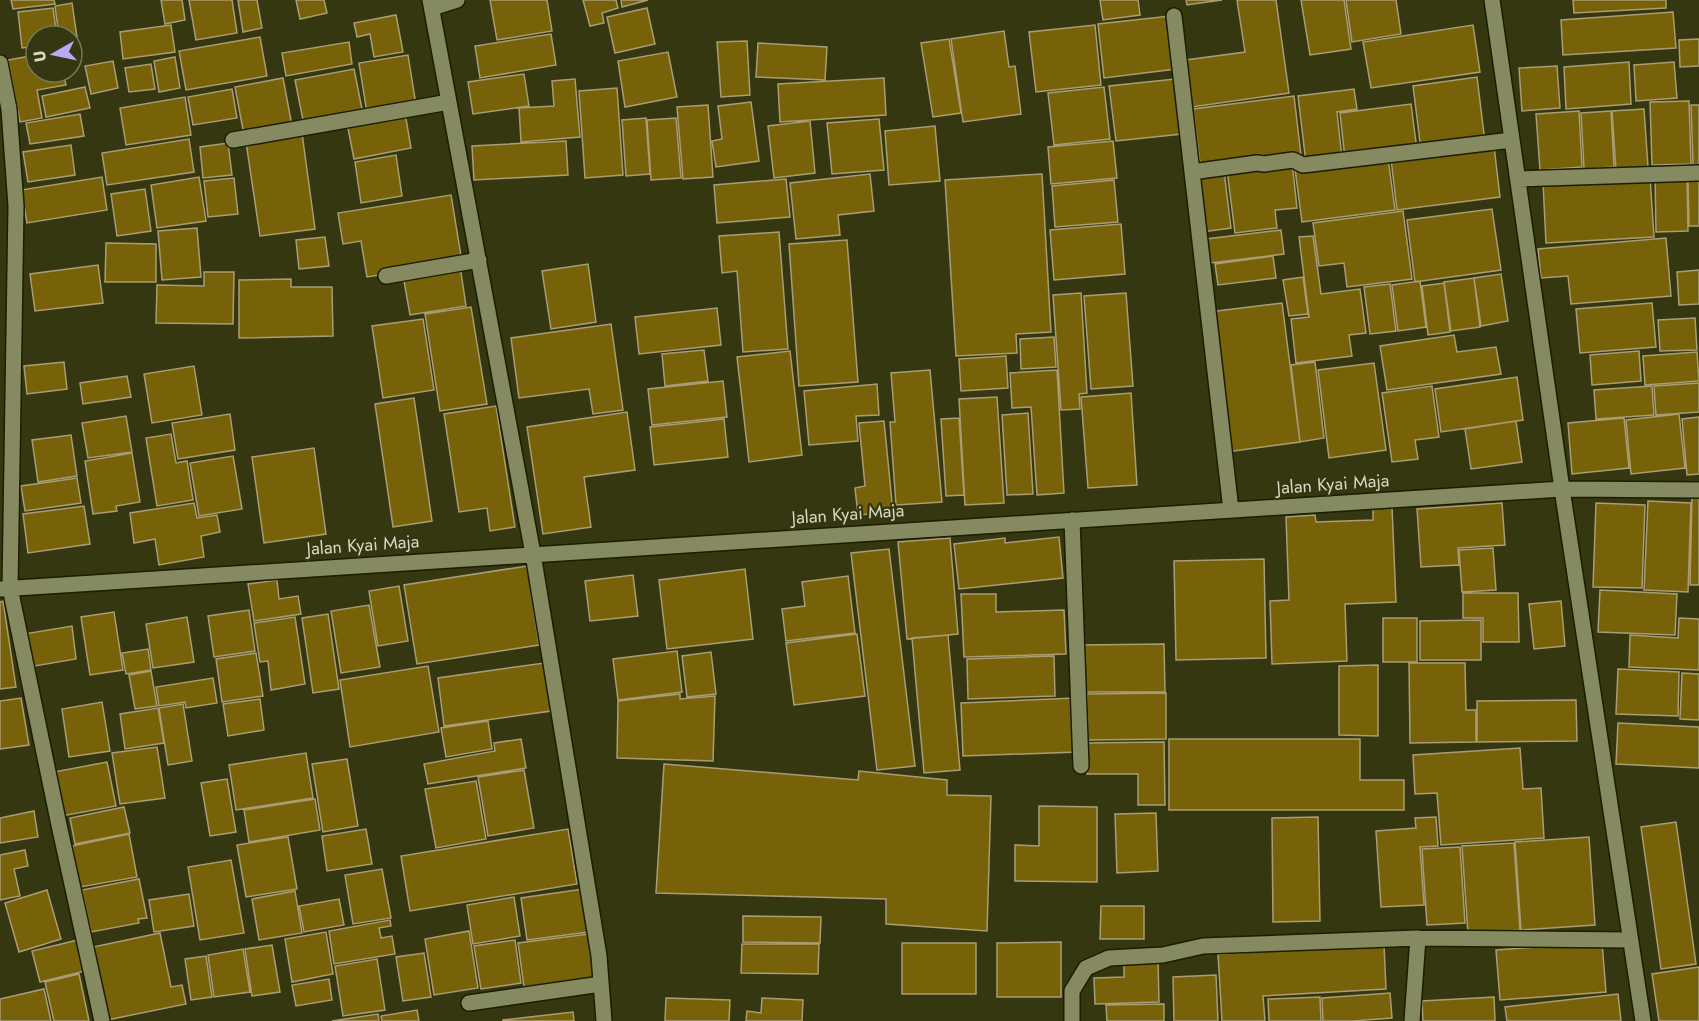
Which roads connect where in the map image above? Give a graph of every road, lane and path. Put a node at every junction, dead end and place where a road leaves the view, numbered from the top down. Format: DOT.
graph roads {
  1 [pos="457,0"];
  2 [pos="1492,0"];
  3 [pos="431,4"];
  4 [pos="1174,16"];
  5 [pos="0,63"];
  6 [pos="449,102"];
  7 [pos="233,140"];
  8 [pos="1512,140"];
  9 [pos="1192,172"];
  10 [pos="1699,173"];
  11 [pos="1518,179"];
  12 [pos="478,260"];
  13 [pos="386,276"];
  14 [pos="1562,489"];
  15 [pos="1699,490"];
  16 [pos="1231,510"];
  17 [pos="1072,520"];
  18 [pos="533,554"];
  19 [pos="5,588"];
  20 [pos="1081,766"];
  21 [pos="1418,938"];
  22 [pos="1630,940"];
  23 [pos="601,984"];
  24 [pos="469,1003"];
  25 [pos="102,1021"];
  26 [pos="604,1021"];
  27 [pos="1072,1021"];
  28 [pos="1412,1021"];
  29 [pos="1643,1021"];
  1 -- 3 [label="street"];
  2 -- 8 [label="street"];
  3 -- 6 [label="street"];
  4 -- 9 [label="street"];
  5 -- 19 [label="street"];
  6 -- 7 [label="street"];
  6 -- 12 [label="street"];
  8 -- 9 [label="street"];
  8 -- 11 [label="street"];
  9 -- 16 [label="street"];
  10 -- 11 [label="street"];
  11 -- 14 [label="street"];
  12 -- 13 [label="street"];
  12 -- 18 [label="street"];
  14 -- 15 [label="street, Jalan Kyai Maja"];
  14 -- 16 [label="street, Jalan Kyai Maja"];
  14 -- 22 [label="street"];
  16 -- 17 [label="street, Jalan Kyai Maja"];
  17 -- 18 [label="street, Jalan Kyai Maja"];
  17 -- 20 [label="street"];
  18 -- 19 [label="street, Jalan Kyai Maja"];
  18 -- 23 [label="street"];
  19 -- 25 [label="street"];
  21 -- 22 [label="street"];
  21 -- 27 [label="street"];
  21 -- 28 [label="street"];
  22 -- 29 [label="street"];
  23 -- 24 [label="street"];
  23 -- 26 [label="street"];
}
